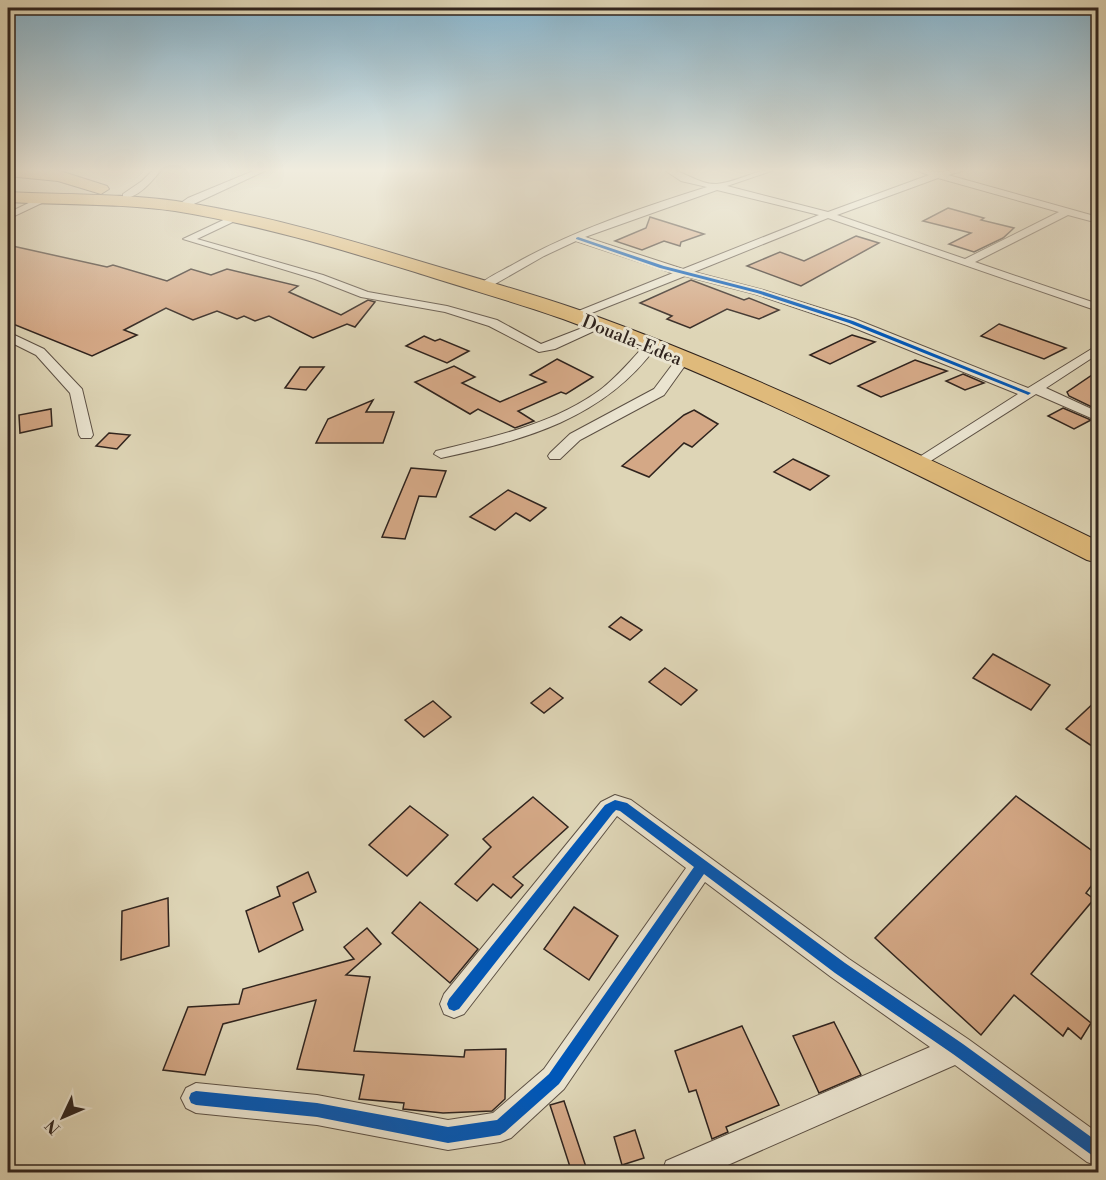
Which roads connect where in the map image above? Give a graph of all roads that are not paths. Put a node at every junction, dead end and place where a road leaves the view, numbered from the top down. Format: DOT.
graph roads {
  1 [pos="221,224"];
  2 [pos="261,224"];
  3 [pos="614,224"];
  4 [pos="805,224"];
  5 [pos="854,224"];
  6 [pos="1042,224"];
  7 [pos="578,238"];
  8 [pos="965,263"];
  9 [pos="685,272"];
  10 [pos="484,286"];
  11 [pos="1098,308"];
  12 [pos="574,316"];
  13 [pos="599,326"];
  14 [pos="8,336"];
  15 [pos="650,347"];
  16 [pos="1098,349"];
  17 [pos="683,360"];
  18 [pos="1032,391"];
  19 [pos="1098,417"];
  20 [pos="86,435"];
  21 [pos="441,454"];
  22 [pos="555,456"];
  23 [pos="918,464"];
  24 [pos="1098,553"];
  25 [pos="702,866"];
  26 [pos="454,1004"];
  27 [pos="958,1049"];
  28 [pos="196,1098"];
  29 [pos="1098,1152"];
  30 [pos="677,1173"];
  1 -- 13 [label="street"];
  2 -- 10 [label="highway, Douala-Edea"];
  3 -- 7 [label="street"];
  4 -- 9 [label="street"];
  5 -- 8 [label="street"];
  6 -- 8 [label="street"];
  7 -- 9 [label="street"];
  7 -- 10 [label="street"];
  8 -- 11 [label="street"];
  9 -- 12 [label="street"];
  9 -- 18 [label="street"];
  10 -- 12 [label="highway, Douala-Edea"];
  12 -- 13 [label="highway, Douala-Edea"];
  13 -- 15 [label="highway, Douala-Edea"];
  14 -- 20 [label="street"];
  15 -- 17 [label="highway, Douala-Edea"];
  15 -- 21 [label="street"];
  16 -- 18 [label="street"];
  17 -- 22 [label="street"];
  17 -- 23 [label="highway, Douala-Edea"];
  18 -- 19 [label="street"];
  18 -- 23 [label="street"];
  23 -- 24 [label="highway, Douala-Edea"];
  25 -- 26 [label="street"];
  25 -- 27 [label="street"];
  25 -- 28 [label="street"];
  27 -- 29 [label="street"];
  27 -- 30 [label="street"];
}
